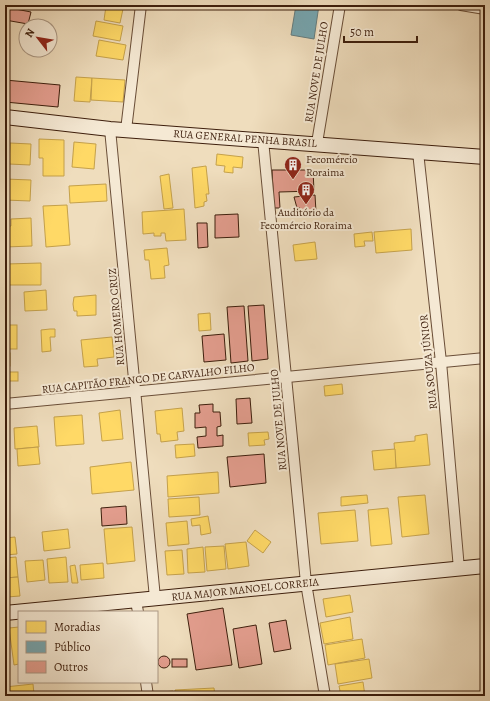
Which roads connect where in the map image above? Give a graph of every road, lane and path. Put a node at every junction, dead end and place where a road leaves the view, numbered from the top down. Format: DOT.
graph roads {
  1 [pos="141,5"];
  2 [pos="340,5"];
  3 [pos="461,5"];
  4 [pos="485,9"];
  5 [pos="5,118"];
  6 [pos="110,129"];
  7 [pos="126,130"];
  8 [pos="263,140"];
  9 [pos="317,143"];
  10 [pos="418,152"];
  11 [pos="485,157"];
  12 [pos="485,358"];
  13 [pos="441,362"];
  14 [pos="286,376"];
  15 [pos="135,391"];
  16 [pos="5,404"];
  17 [pos="485,566"];
  18 [pos="459,569"];
  19 [pos="306,583"];
  20 [pos="155,598"];
  21 [pos="137,606"];
  22 [pos="43,611"];
  23 [pos="18,612"];
  24 [pos="5,613"];
  25 [pos="146,683"];
  26 [pos="148,696"];
  27 [pos="325,696"];
  1 -- 7 [label="street"];
  2 -- 9 [label="street, RUA NOVE DE JULHO"];
  3 -- 4 [label="street"];
  5 -- 6 [label="street, RUA GENERAL PENHA BRASIL"];
  6 -- 7 [label="street, RUA GENERAL PENHA BRASIL"];
  6 -- 15 [label="street, RUA HOMERO CRUZ"];
  7 -- 8 [label="street, RUA GENERAL PENHA BRASIL"];
  8 -- 9 [label="street, RUA GENERAL PENHA BRASIL"];
  8 -- 14 [label="street, RUA NOVE DE JULHO"];
  9 -- 10 [label="street, RUA GENERAL PENHA BRASIL"];
  10 -- 11 [label="street, RUA GENERAL PENHA BRASIL"];
  10 -- 13 [label="street, RUA SOUZA JÚNIOR"];
  12 -- 13 [label="street, RUA CAPITÃO FRANCO DE CARVALHO FILHO"];
  13 -- 14 [label="street, RUA CAPITÃO FRANCO DE CARVALHO FILHO"];
  13 -- 18 [label="street, RUA SOUZA JÚNIOR"];
  14 -- 15 [label="street, RUA CAPITÃO FRANCO DE CARVALHO FILHO"];
  14 -- 19 [label="street, RUA NOVE DE JULHO"];
  15 -- 16 [label="street, RUA CAPITÃO FRANCO DE CARVALHO FILHO"];
  15 -- 20 [label="street, RUA HOMERO CRUZ"];
  17 -- 18 [label="street, RUA MAJOR MANOEL CORREIA"];
  18 -- 19 [label="street, RUA MAJOR MANOEL CORREIA"];
  19 -- 20 [label="street, RUA MAJOR MANOEL CORREIA"];
  19 -- 27 [label="street, RUA NOVE DE JULHO"];
  20 -- 21 [label="street, RUA MAJOR MANOEL CORREIA"];
  21 -- 22 [label="street, RUA MAJOR MANOEL CORREIA"];
  23 -- 24 [label="street, RUA MAJOR MANOEL CORREIA"];
  25 -- 26 [label="street"];
}
